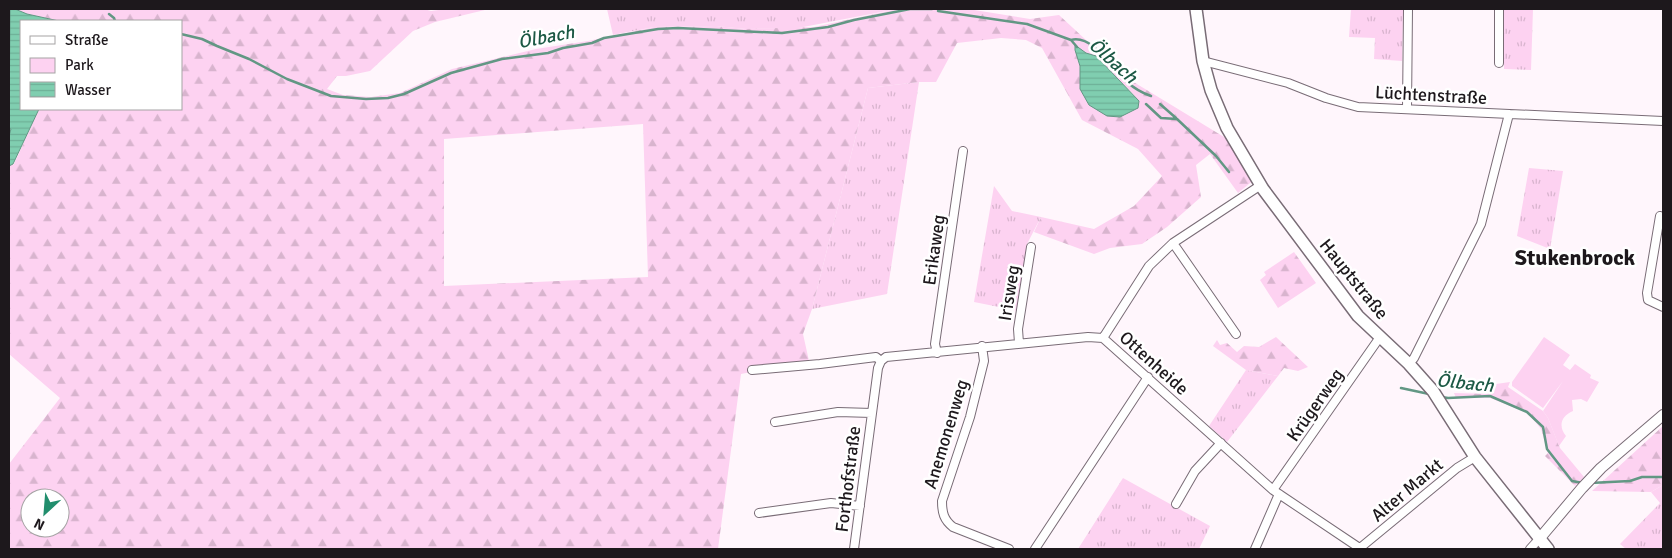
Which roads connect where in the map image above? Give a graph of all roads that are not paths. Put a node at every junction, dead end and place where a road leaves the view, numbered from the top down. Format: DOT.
graph roads {
  1 [pos="1190,9"];
  2 [pos="1196,9"];
  3 [pos="1408,9"];
  4 [pos="1499,9"];
  5 [pos="1198,27"];
  6 [pos="1203,61"];
  7 [pos="1499,63"];
  8 [pos="1407,109"];
  9 [pos="1508,114"];
  10 [pos="1663,122"];
  11 [pos="963,151"];
  12 [pos="1261,185"];
  13 [pos="1660,216"];
  14 [pos="1173,243"];
  15 [pos="1031,247"];
  16 [pos="1663,307"];
  17 [pos="1236,334"];
  18 [pos="1380,337"];
  19 [pos="1103,338"];
  20 [pos="1019,343"];
  21 [pos="982,346"];
  22 [pos="937,352"];
  23 [pos="881,361"];
  24 [pos="1409,364"];
  25 [pos="752,370"];
  26 [pos="1148,377"];
  27 [pos="872,413"];
  28 [pos="1663,415"];
  29 [pos="775,422"];
  30 [pos="1221,443"];
  31 [pos="1475,457"];
  32 [pos="1276,492"];
  33 [pos="1176,504"];
  34 [pos="860,506"];
  35 [pos="759,513"];
  36 [pos="1540,538"];
  37 [pos="854,549"];
  38 [pos="1009,549"];
  39 [pos="1035,549"];
  40 [pos="1255,549"];
  41 [pos="1360,549"];
  42 [pos="1530,549"];
  43 [pos="1548,549"];
  1 -- 5 [label="main road, Hauptstraße"];
  2 -- 5 [label="main road, Hauptstraße"];
  3 -- 8 [label="street"];
  4 -- 7 [label="street"];
  5 -- 6 [label="main road, Hauptstraße"];
  6 -- 8 [label="street, Lüchtenstraße"];
  6 -- 12 [label="main road, Hauptstraße"];
  8 -- 9 [label="street, Lüchtenstraße"];
  9 -- 10 [label="street, Lüchtenstraße"];
  9 -- 24 [label="street"];
  11 -- 22 [label="street, Erikaweg"];
  12 -- 14 [label="street"];
  12 -- 18 [label="main road, Hauptstraße"];
  13 -- 16 [label="street"];
  14 -- 17 [label="street"];
  14 -- 19 [label="street"];
  15 -- 20 [label="street, Irisweg"];
  18 -- 24 [label="main road, Hauptstraße"];
  18 -- 32 [label="street, Krügerweg"];
  19 -- 20 [label="street, Ottenheide"];
  19 -- 26 [label="street, Ottenheide"];
  20 -- 21 [label="street, Ottenheide"];
  21 -- 22 [label="street, Ottenheide"];
  21 -- 38 [label="street, Anemonenweg"];
  22 -- 23 [label="street, Ottenheide"];
  23 -- 25 [label="street, Ottenheide"];
  23 -- 27 [label="street"];
  24 -- 31 [label="main road, Hauptstraße"];
  26 -- 30 [label="street, Ottenheide"];
  26 -- 39 [label="street"];
  27 -- 29 [label="street"];
  27 -- 34 [label="street, Forthofstraße"];
  28 -- 36 [label="street"];
  30 -- 32 [label="street, Ottenheide"];
  30 -- 33 [label="street"];
  31 -- 36 [label="main road, Hauptstraße"];
  31 -- 41 [label="street, Alter Markt"];
  32 -- 40 [label="street, Krügerweg"];
  32 -- 41 [label="street, Ottenheide"];
  34 -- 35 [label="street"];
  34 -- 37 [label="street, Forthofstraße"];
  36 -- 42 [label="street"];
  36 -- 43 [label="main road, Hauptstraße"];
}
